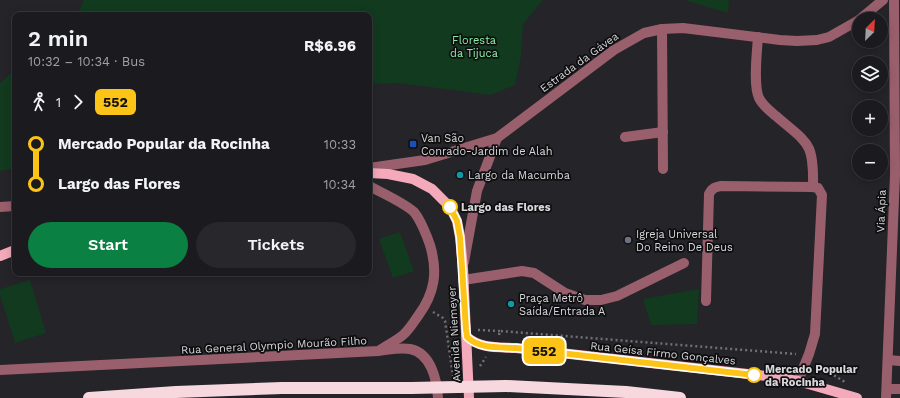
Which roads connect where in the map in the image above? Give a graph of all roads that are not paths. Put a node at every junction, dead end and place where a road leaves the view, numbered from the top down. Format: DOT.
graph roads {
  1 [pos="883,0"];
  2 [pos="894,0"];
  3 [pos="868,12"];
  4 [pos="852,24"];
  5 [pos="662,29"];
  6 [pos="898,31"];
  7 [pos="758,37"];
  8 [pos="897,80"];
  9 [pos="663,132"];
  10 [pos="898,132"];
  11 [pos="625,137"];
  12 [pos="497,138"];
  13 [pos="372,168"];
  14 [pos="663,169"];
  15 [pos="372,173"];
  16 [pos="897,175"];
  17 [pos="813,187"];
  18 [pos="372,188"];
  19 [pos="12,206"];
  20 [pos="0,207"];
  21 [pos="896,221"];
  22 [pos="12,251"];
  23 [pos="0,256"];
  24 [pos="684,263"];
  25 [pos="463,268"];
  26 [pos="895,268"];
  27 [pos="463,280"];
  28 [pos="706,301"];
  29 [pos="889,315"];
  30 [pos="900,316"];
  31 [pos="466,333"];
  32 [pos="378,351"];
  33 [pos="888,360"];
  34 [pos="900,361"];
  35 [pos="0,370"];
  36 [pos="798,382"];
  37 [pos="900,389"];
  38 [pos="886,394"];
  39 [pos="89,398"];
  40 [pos="438,398"];
  41 [pos="469,398"];
  42 [pos="680,398"];
  43 [pos="857,398"];
  1 -- 3 [label="street, Estrada da Gávea"];
  2 -- 6 [label="street, Via Ápia"];
  4 -- 7 [label="street, Estrada da Gávea"];
  5 -- 7 [label="street, Estrada da Gávea"];
  5 -- 9 [label="street"];
  5 -- 12 [label="street, Estrada da Gávea"];
  6 -- 8 [label="street, Via Ápia"];
  7 -- 17 [label="street"];
  8 -- 10 [label="street, Via Ápia"];
  9 -- 11 [label="street"];
  9 -- 14 [label="street"];
  10 -- 16 [label="street, Via Ápia"];
  12 -- 13 [label="street, Estrada da Gávea"];
  12 -- 25 [label="street, Avenida Niemeyer"];
  15 -- 25 [label="main road, Avenida Niemeyer"];
  16 -- 21 [label="street, Via Ápia"];
  17 -- 28 [label="street"];
  17 -- 36 [label="street"];
  18 -- 32 [label="street, Rua General Olympio Mourão Filho"];
  19 -- 20 [label="street"];
  21 -- 26 [label="street, Via Ápia"];
  22 -- 23 [label="main road"];
  24 -- 27 [label="street"];
  25 -- 27 [label="main road, Avenida Niemeyer"];
  26 -- 29 [label="street, Via Ápia"];
  27 -- 31 [label="main road, Avenida Niemeyer"];
  29 -- 30 [label="street"];
  29 -- 33 [label="street, Via Ápia"];
  31 -- 36 [label="main road, Rua Geísa Firmo Gonçalves"];
  31 -- 41 [label="main road, Avenida Niemeyer"];
  32 -- 35 [label="street, Rua General Olympio Mourão Filho"];
  32 -- 40 [label="street"];
  33 -- 34 [label="street"];
  33 -- 38 [label="street, Via Ápia"];
  36 -- 43 [label="main road, Rua Geísa Firmo Gonçalves"];
  37 -- 38 [label="street"];
  39 -- 42 [label="highway, bridge"];
}
